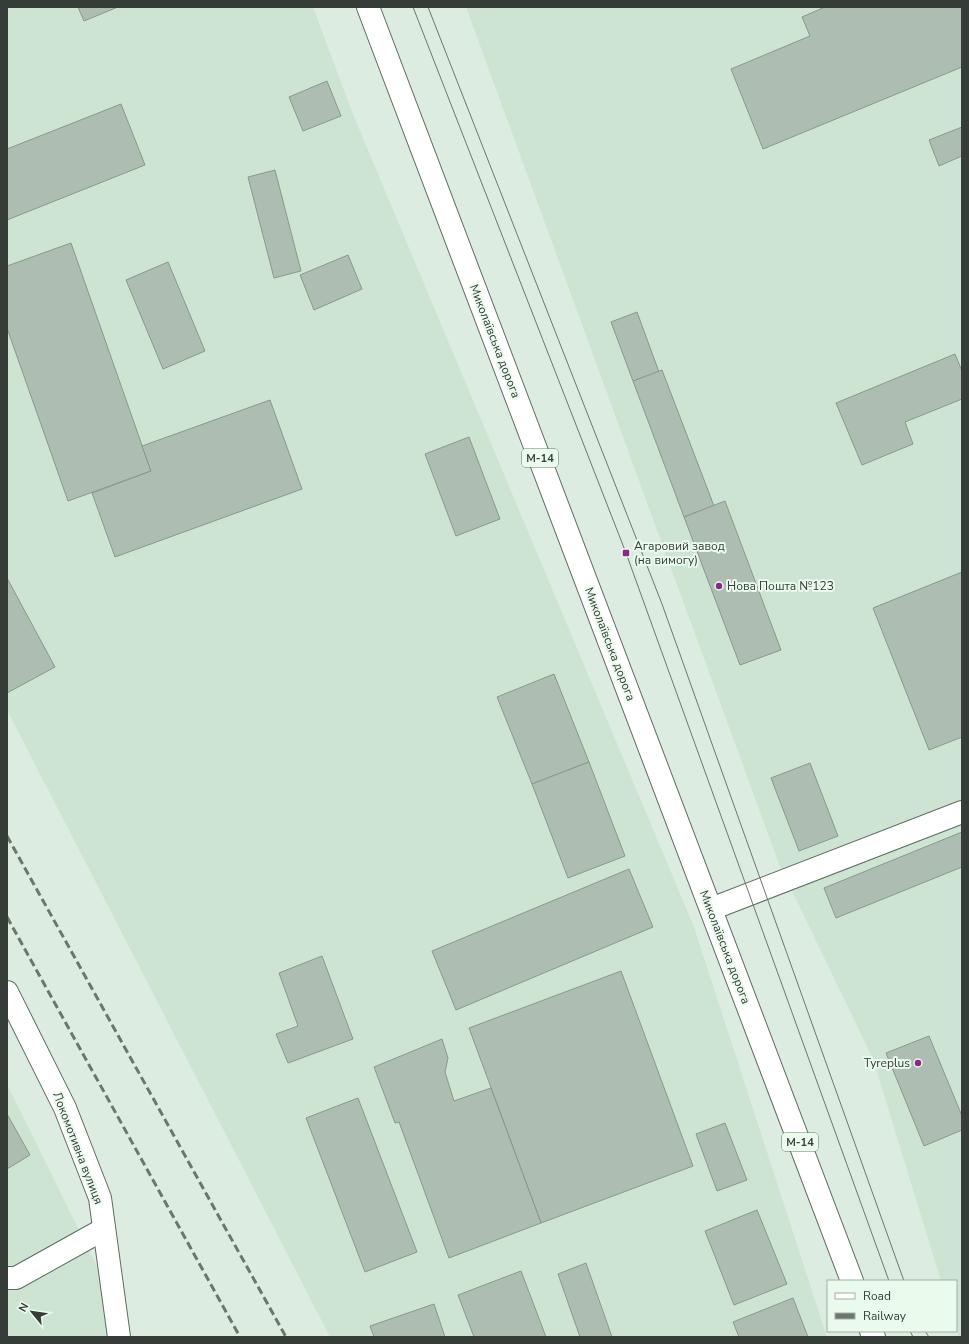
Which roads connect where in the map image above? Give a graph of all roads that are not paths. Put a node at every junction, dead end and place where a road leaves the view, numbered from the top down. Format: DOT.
graph roads {
  1 [pos="368,7"];
  2 [pos="962,812"];
  3 [pos="711,909"];
  4 [pos="7,992"];
  5 [pos="104,1229"];
  6 [pos="7,1278"];
  7 [pos="852,1280"];
  8 [pos="119,1337"];
  1 -- 3 [label="main road, Миколаївська дорога / М-14"];
  2 -- 3 [label="main road"];
  3 -- 7 [label="main road, Миколаївська дорога / М-14"];
  4 -- 5 [label="main road, Локомотивна вулиця"];
  5 -- 6 [label="main road"];
  5 -- 8 [label="main road, Локомотивна вулиця"];
}
